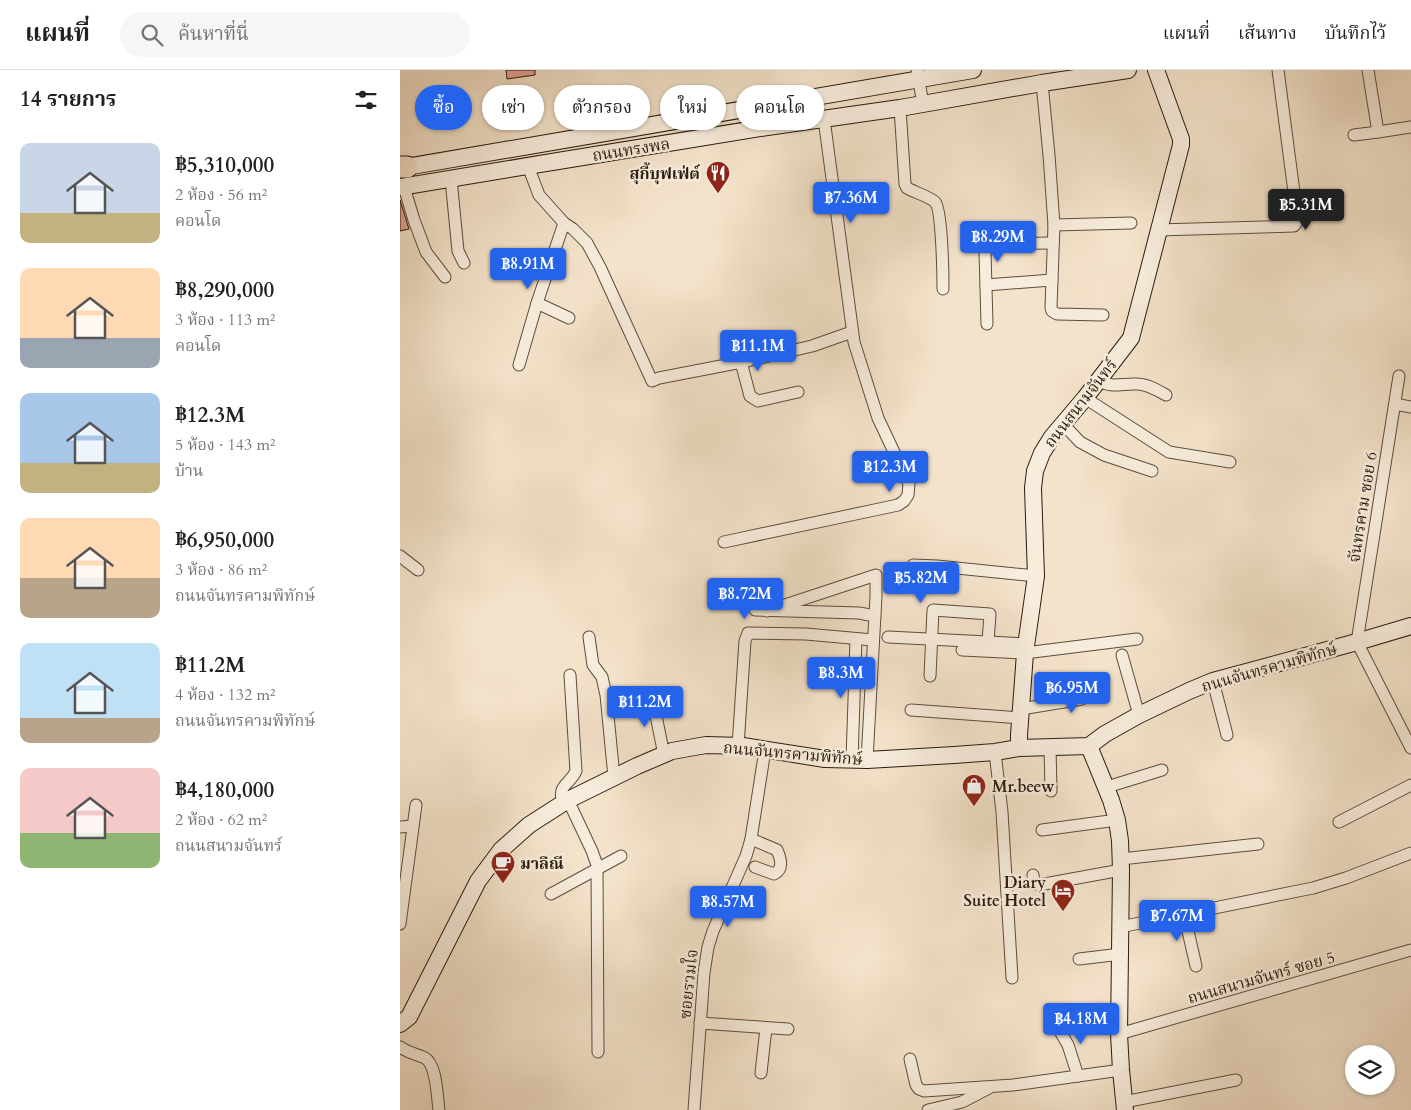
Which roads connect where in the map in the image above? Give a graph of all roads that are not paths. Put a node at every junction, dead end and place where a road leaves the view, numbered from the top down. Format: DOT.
graph roads {
  1 [pos="973,70"];
  2 [pos="1128,70"];
  3 [pos="1156,70"];
  4 [pos="1278,70"];
  5 [pos="1368,70"];
  6 [pos="925,74"];
  7 [pos="1042,83"];
  8 [pos="923,104"];
  9 [pos="900,108"];
  10 [pos="824,119"];
  11 [pos="1411,127"];
  12 [pos="755,130"];
  13 [pos="1378,132"];
  14 [pos="1354,135"];
  15 [pos="528,166"];
  16 [pos="402,175"];
  17 [pos="452,179"];
  18 [pos="564,223"];
  19 [pos="1131,223"];
  20 [pos="1054,224"];
  21 [pos="1158,230"];
  22 [pos="1052,243"];
  23 [pos="464,263"];
  24 [pos="445,277"];
  25 [pos="1052,280"];
  26 [pos="986,285"];
  27 [pos="943,289"];
  28 [pos="538,303"];
  29 [pos="1103,315"];
  30 [pos="569,318"];
  31 [pos="987,324"];
  32 [pos="852,332"];
  33 [pos="741,362"];
  34 [pos="519,365"];
  35 [pos="1399,376"];
  36 [pos="1098,380"];
  37 [pos="798,392"];
  38 [pos="1166,395"];
  39 [pos="1084,398"];
  40 [pos="1395,404"];
  41 [pos="1411,407"];
  42 [pos="1063,424"];
  43 [pos="1230,462"];
  44 [pos="1152,471"];
  45 [pos="724,542"];
  46 [pos="400,556"];
  47 [pos="913,565"];
  48 [pos="418,570"];
  49 [pos="1036,576"];
  50 [pos="755,610"];
  51 [pos="767,611"];
  52 [pos="875,616"];
  53 [pos="1411,626"];
  54 [pos="589,637"];
  55 [pos="888,637"];
  56 [pos="856,639"];
  57 [pos="932,639"];
  58 [pos="1137,639"];
  59 [pos="873,640"];
  60 [pos="988,642"];
  61 [pos="1356,642"];
  62 [pos="1026,648"];
  63 [pos="962,650"];
  64 [pos="1122,655"];
  65 [pos="570,675"];
  66 [pos="930,676"];
  67 [pos="1213,681"];
  68 [pos="1087,682"];
  69 [pos="652,696"];
  70 [pos="911,710"];
  71 [pos="1020,714"];
  72 [pos="1139,714"];
  73 [pos="1226,735"];
  74 [pos="738,746"];
  75 [pos="1089,746"];
  76 [pos="1050,747"];
  77 [pos="1019,748"];
  78 [pos="1411,748"];
  79 [pos="765,750"];
  80 [pos="994,752"];
  81 [pos="664,755"];
  82 [pos="859,760"];
  83 [pos="1162,770"];
  84 [pos="614,778"];
  85 [pos="1411,785"];
  86 [pos="1106,787"];
  87 [pos="1051,791"];
  88 [pos="565,802"];
  89 [pos="416,805"];
  90 [pos="1117,820"];
  91 [pos="1339,822"];
  92 [pos="412,826"];
  93 [pos="400,827"];
  94 [pos="1042,830"];
  95 [pos="750,839"];
  96 [pos="1258,844"];
  97 [pos="1411,853"];
  98 [pos="621,856"];
  99 [pos="1121,864"];
  100 [pos="755,867"];
  101 [pos="597,869"];
  102 [pos="1033,875"];
  103 [pos="552,894"];
  104 [pos="402,900"];
  105 [pos="1174,917"];
  106 [pos="400,924"];
  107 [pos="1120,927"];
  108 [pos="1411,950"];
  109 [pos="1120,954"];
  110 [pos="1079,959"];
  111 [pos="1196,966"];
  112 [pos="1012,978"];
  113 [pos="700,1023"];
  114 [pos="400,1024"];
  115 [pos="1057,1026"];
  116 [pos="766,1028"];
  117 [pos="788,1029"];
  118 [pos="1119,1034"];
  119 [pos="400,1047"];
  120 [pos="598,1052"];
  121 [pos="910,1059"];
  122 [pos="1120,1070"];
  123 [pos="761,1073"];
  124 [pos="1078,1076"];
  125 [pos="1236,1080"];
  126 [pos="992,1086"];
  127 [pos="1125,1106"];
  128 [pos="439,1110"];
  129 [pos="694,1110"];
  130 [pos="928,1110"];
  1 -- 6 [label="street, ถนนทรงพล"];
  2 -- 7 [label="street, ถนนทรงพล"];
  3 -- 21 [label="street, ถนนสนามจันทร์"];
  4 -- 21 [label="street"];
  5 -- 13 [label="street"];
  6 -- 8 [label="street"];
  6 -- 16 [label="street, ถนนทรงพล"];
  7 -- 8 [label="street, ถนนทรงพล"];
  7 -- 20 [label="street"];
  8 -- 9 [label="street, ถนนทรงพล"];
  9 -- 10 [label="street, ถนนทรงพล"];
  9 -- 27 [label="street"];
  10 -- 32 [label="street"];
  11 -- 13 [label="street"];
  12 -- 15 [label="street, ถนนทรงพล"];
  13 -- 14 [label="street"];
  15 -- 17 [label="street, ถนนทรงพล"];
  15 -- 18 [label="street"];
  16 -- 17 [label="street, ถนนทรงพล"];
  16 -- 24 [label="street"];
  17 -- 23 [label="street"];
  18 -- 28 [label="street"];
  18 -- 33 [label="street"];
  19 -- 20 [label="street"];
  20 -- 22 [label="street"];
  21 -- 36 [label="street, ถนนสนามจันทร์"];
  22 -- 25 [label="street"];
  22 -- 26 [label="street"];
  25 -- 26 [label="street"];
  25 -- 29 [label="street"];
  26 -- 31 [label="street"];
  28 -- 30 [label="street"];
  28 -- 34 [label="street"];
  32 -- 33 [label="street"];
  32 -- 45 [label="street"];
  33 -- 37 [label="street"];
  35 -- 40 [label="street, จันทรคาม ซอย 6"];
  36 -- 38 [label="street"];
  36 -- 39 [label="street, ถนนสนามจันทร์"];
  39 -- 42 [label="street, ถนนสนามจันทร์"];
  39 -- 43 [label="street"];
  40 -- 41 [label="street"];
  40 -- 61 [label="street, จันทรคาม ซอย 6"];
  42 -- 44 [label="street"];
  42 -- 49 [label="street, ถนนสนามจันทร์"];
  46 -- 48 [label="street"];
  47 -- 49 [label="street"];
  49 -- 62 [label="street, ถนนสนามจันทร์"];
  50 -- 51 [label="street"];
  51 -- 52 [label="street"];
  51 -- 52 [label="street"];
  52 -- 59 [label="street"];
  53 -- 61 [label="street, ถนนจันทรคามพิทักษ์"];
  54 -- 84 [label="street"];
  55 -- 57 [label="street"];
  56 -- 59 [label="street"];
  56 -- 74 [label="street"];
  56 -- 82 [label="street"];
  57 -- 60 [label="street"];
  57 -- 60 [label="street"];
  57 -- 66 [label="street"];
  58 -- 62 [label="street"];
  59 -- 82 [label="street"];
  60 -- 62 [label="street"];
  61 -- 67 [label="street, ถนนจันทรคามพิทักษ์"];
  61 -- 78 [label="street"];
  62 -- 63 [label="street"];
  62 -- 71 [label="street, ถนนสนามจันทร์"];
  64 -- 72 [label="street"];
  65 -- 88 [label="street"];
  67 -- 72 [label="street, ถนนจันทรคามพิทักษ์"];
  67 -- 73 [label="street"];
  68 -- 71 [label="street"];
  69 -- 81 [label="street"];
  70 -- 71 [label="street"];
  71 -- 77 [label="street, ถนนสนามจันทร์"];
  72 -- 75 [label="street, ถนนจันทรคามพิทักษ์"];
  74 -- 79 [label="street, ถนนจันทรคามพิทักษ์"];
  74 -- 81 [label="street, ถนนจันทรคามพิทักษ์"];
  75 -- 76 [label="street, ถนนจันทรคามพิทักษ์"];
  75 -- 86 [label="street"];
  76 -- 77 [label="street, ถนนจันทรคามพิทักษ์"];
  76 -- 87 [label="street"];
  77 -- 80 [label="street, ถนนจันทรคามพิทักษ์"];
  79 -- 82 [label="street, ถนนจันทรคามพิทักษ์"];
  79 -- 95 [label="street, ซอยรวมใจ"];
  80 -- 82 [label="street, ถนนจันทรคามพิทักษ์"];
  80 -- 112 [label="street"];
  81 -- 84 [label="street, ถนนจันทรคามพิทักษ์"];
  83 -- 86 [label="street"];
  84 -- 88 [label="street, ถนนจันทรคามพิทักษ์"];
  85 -- 91 [label="street"];
  86 -- 90 [label="street"];
  88 -- 101 [label="street"];
  88 -- 114 [label="street, ถนนจันทรคามพิทักษ์"];
  89 -- 92 [label="street"];
  90 -- 94 [label="street"];
  90 -- 99 [label="street"];
  92 -- 93 [label="street"];
  92 -- 104 [label="street"];
  95 -- 100 [label="street"];
  95 -- 113 [label="street, ซอยรวมใจ"];
  96 -- 99 [label="street"];
  97 -- 105 [label="street"];
  98 -- 101 [label="street"];
  99 -- 102 [label="street"];
  99 -- 107 [label="street"];
  101 -- 103 [label="street"];
  101 -- 120 [label="street"];
  104 -- 106 [label="street"];
  105 -- 107 [label="street"];
  105 -- 111 [label="street"];
  107 -- 109 [label="street"];
  108 -- 118 [label="street, ถนนสนามจันทร์ ซอย 5"];
  109 -- 110 [label="street"];
  109 -- 118 [label="street"];
  113 -- 116 [label="street"];
  113 -- 129 [label="street, ซอยรวมใจ"];
  115 -- 124 [label="street"];
  116 -- 117 [label="street"];
  116 -- 123 [label="street"];
  118 -- 122 [label="street"];
  119 -- 128 [label="street"];
  121 -- 126 [label="street"];
  122 -- 124 [label="street"];
  122 -- 127 [label="street"];
  124 -- 126 [label="street"];
  125 -- 127 [label="street"];
  126 -- 130 [label="street"];
}
